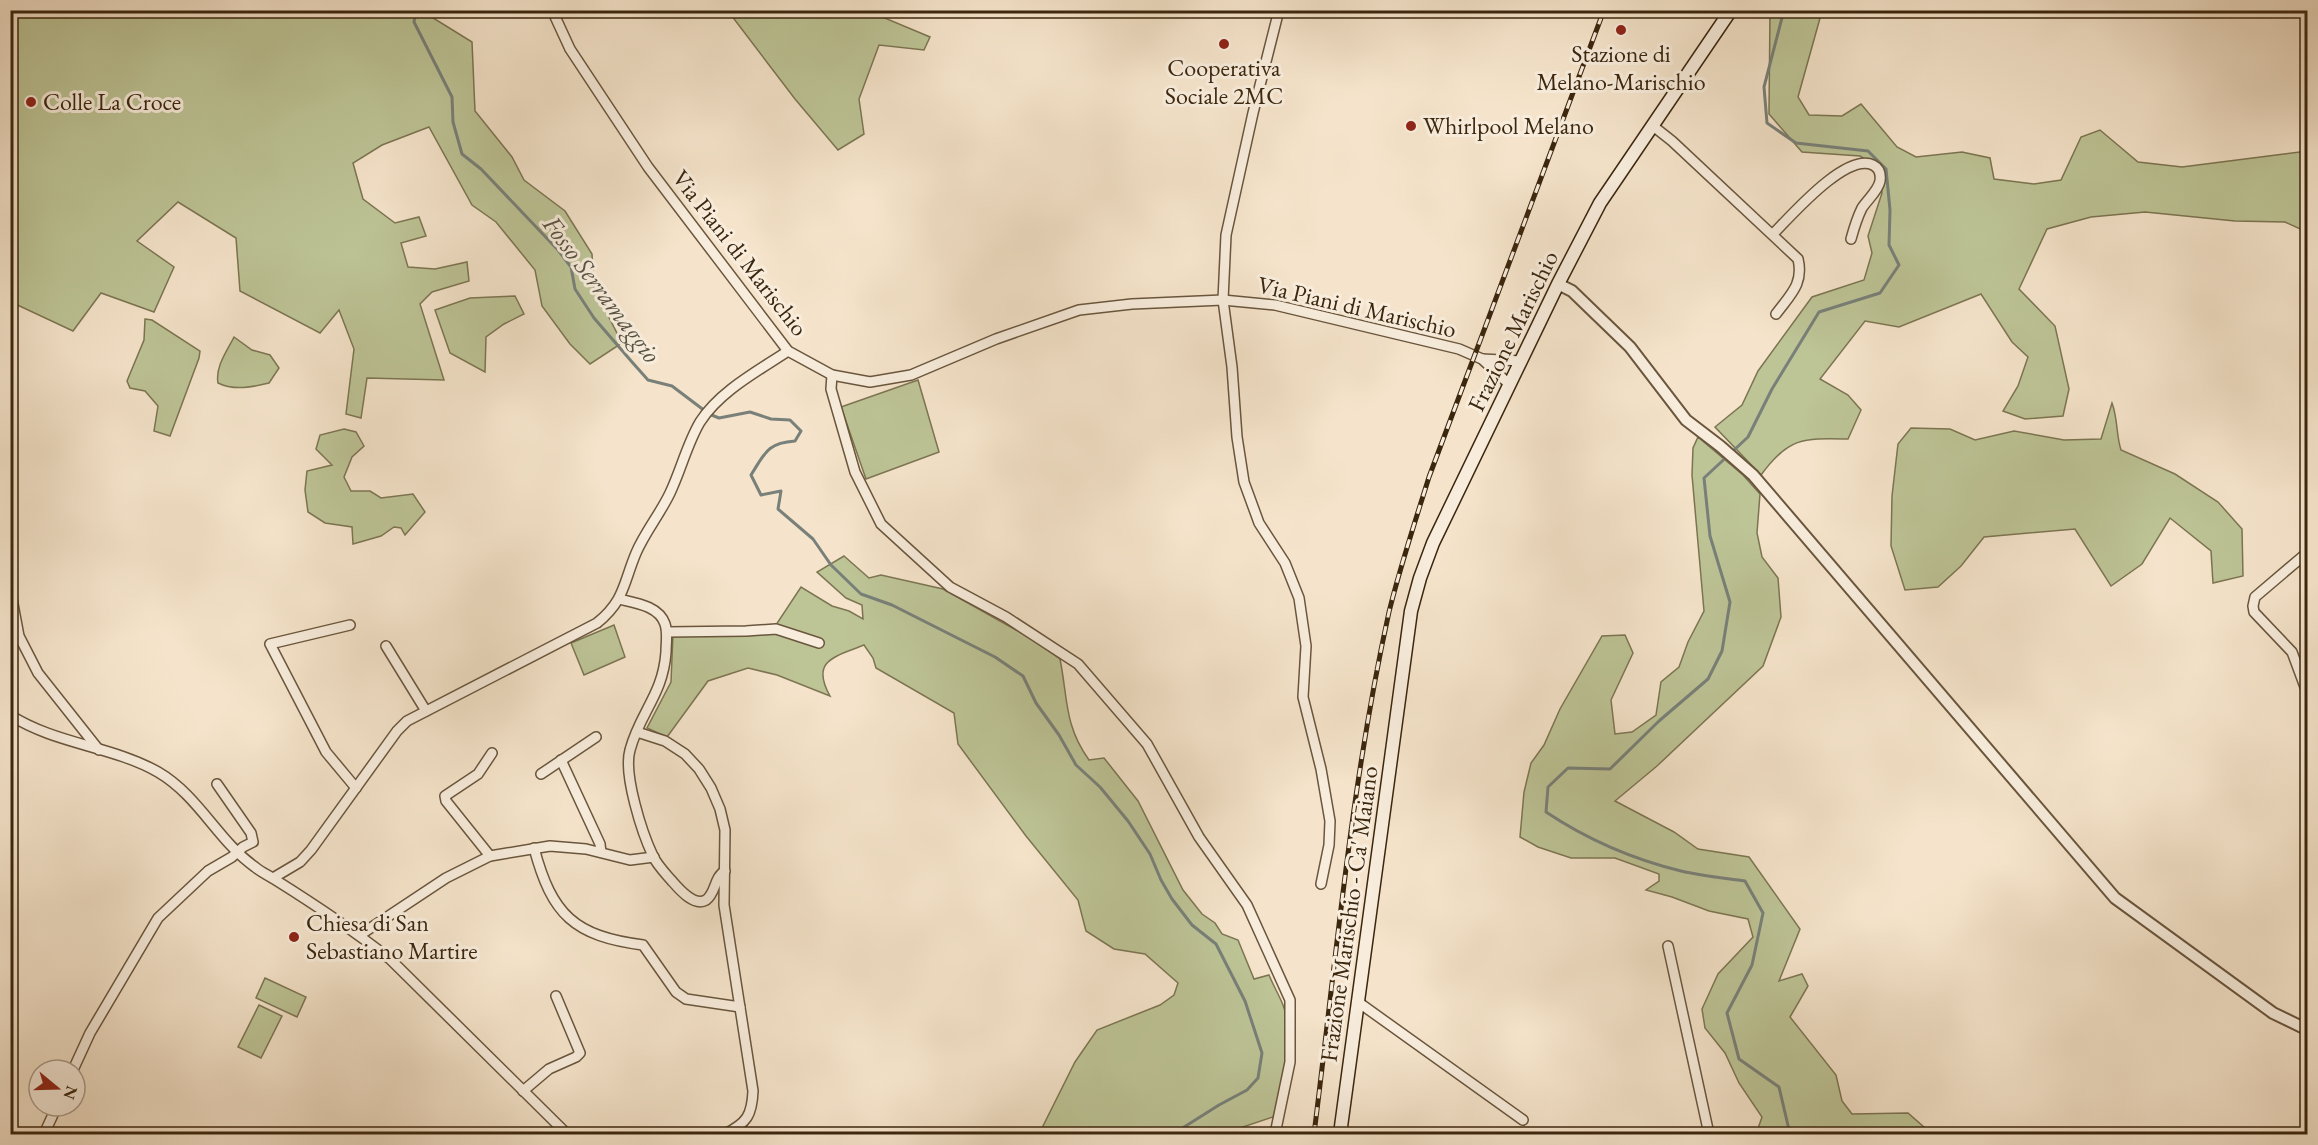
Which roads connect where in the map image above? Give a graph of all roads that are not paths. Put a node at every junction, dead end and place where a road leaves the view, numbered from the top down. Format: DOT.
graph roads {
  1 [pos="552,10"];
  2 [pos="1279,10"];
  3 [pos="1731,10"];
  4 [pos="1653,126"];
  5 [pos="1773,234"];
  6 [pos="1851,239"];
  7 [pos="1558,284"];
  8 [pos="1223,300"];
  9 [pos="1776,314"];
  10 [pos="788,351"];
  11 [pos="1482,360"];
  12 [pos="1522,361"];
  13 [pos="832,375"];
  14 [pos="1510,385"];
  15 [pos="2307,552"];
  16 [pos="10,588"];
  17 [pos="620,599"];
  18 [pos="350,625"];
  19 [pos="667,632"];
  20 [pos="819,643"];
  21 [pos="386,646"];
  22 [pos="2307,695"];
  23 [pos="1400,699"];
  24 [pos="426,711"];
  25 [pos="10,715"];
  26 [pos="637,732"];
  27 [pos="596,738"];
  28 [pos="99,750"];
  29 [pos="492,753"];
  30 [pos="561,760"];
  31 [pos="541,774"];
  32 [pos="217,784"];
  33 [pos="356,788"];
  34 [pos="534,848"];
  35 [pos="601,852"];
  36 [pos="238,853"];
  37 [pos="490,856"];
  38 [pos="654,857"];
  39 [pos="726,871"];
  40 [pos="273,878"];
  41 [pos="1322,884"];
  42 [pos="360,935"];
  43 [pos="1668,946"];
  44 [pos="556,996"];
  45 [pos="1358,1002"];
  46 [pos="740,1007"];
  47 [pos="2307,1030"];
  48 [pos="78,1058"];
  49 [pos="524,1091"];
  50 [pos="51,1118"];
  51 [pos="1523,1120"];
  52 [pos="44,1134"];
  53 [pos="567,1134"];
  54 [pos="725,1134"];
  55 [pos="1275,1134"];
  56 [pos="1340,1134"];
  57 [pos="1709,1134"];
  1 -- 10 [label="street, Via Piani di Marischio"];
  2 -- 8 [label="street, Via Piani di Marischio"];
  3 -- 4 [label="main road, Frazione Marischio"];
  4 -- 5 [label="street"];
  4 -- 7 [label="main road, Frazione Marischio"];
  5 -- 6 [label="street"];
  5 -- 9 [label="street"];
  7 -- 12 [label="main road, Frazione Marischio"];
  7 -- 47 [label="street"];
  8 -- 11 [label="street, Via Piani di Marischio"];
  8 -- 13 [label="street, Via Piani di Marischio"];
  8 -- 41 [label="street, Via Piani di Marischio"];
  10 -- 13 [label="street, Via Piani di Marischio"];
  10 -- 17 [label="street"];
  11 -- 12 [label="street"];
  11 -- 14 [label="street"];
  12 -- 14 [label="main road, Frazione Marischio"];
  13 -- 55 [label="street"];
  14 -- 23 [label="main road, Frazione Marischio"];
  15 -- 22 [label="street"];
  16 -- 28 [label="street"];
  17 -- 19 [label="street"];
  17 -- 24 [label="street"];
  18 -- 33 [label="street"];
  19 -- 20 [label="street"];
  19 -- 26 [label="street"];
  21 -- 24 [label="street"];
  23 -- 45 [label="main road, Frazione Marischio - Ca' Maiano"];
  24 -- 33 [label="street"];
  25 -- 28 [label="street"];
  26 -- 38 [label="street"];
  26 -- 39 [label="street"];
  27 -- 30 [label="street"];
  28 -- 36 [label="street"];
  29 -- 37 [label="street"];
  30 -- 31 [label="street"];
  30 -- 35 [label="street"];
  32 -- 36 [label="street"];
  33 -- 40 [label="street"];
  34 -- 35 [label="street"];
  34 -- 37 [label="street"];
  34 -- 46 [label="street"];
  35 -- 38 [label="street"];
  36 -- 40 [label="street"];
  36 -- 48 [label="street"];
  37 -- 42 [label="street"];
  38 -- 39 [label="street"];
  39 -- 46 [label="street"];
  40 -- 42 [label="street"];
  42 -- 49 [label="street"];
  43 -- 57 [label="street"];
  44 -- 49 [label="street"];
  45 -- 51 [label="street"];
  45 -- 56 [label="main road, Frazione Marischio - Ca' Maiano"];
  46 -- 54 [label="street"];
  49 -- 53 [label="street"];
  50 -- 52 [label="street"];
}
